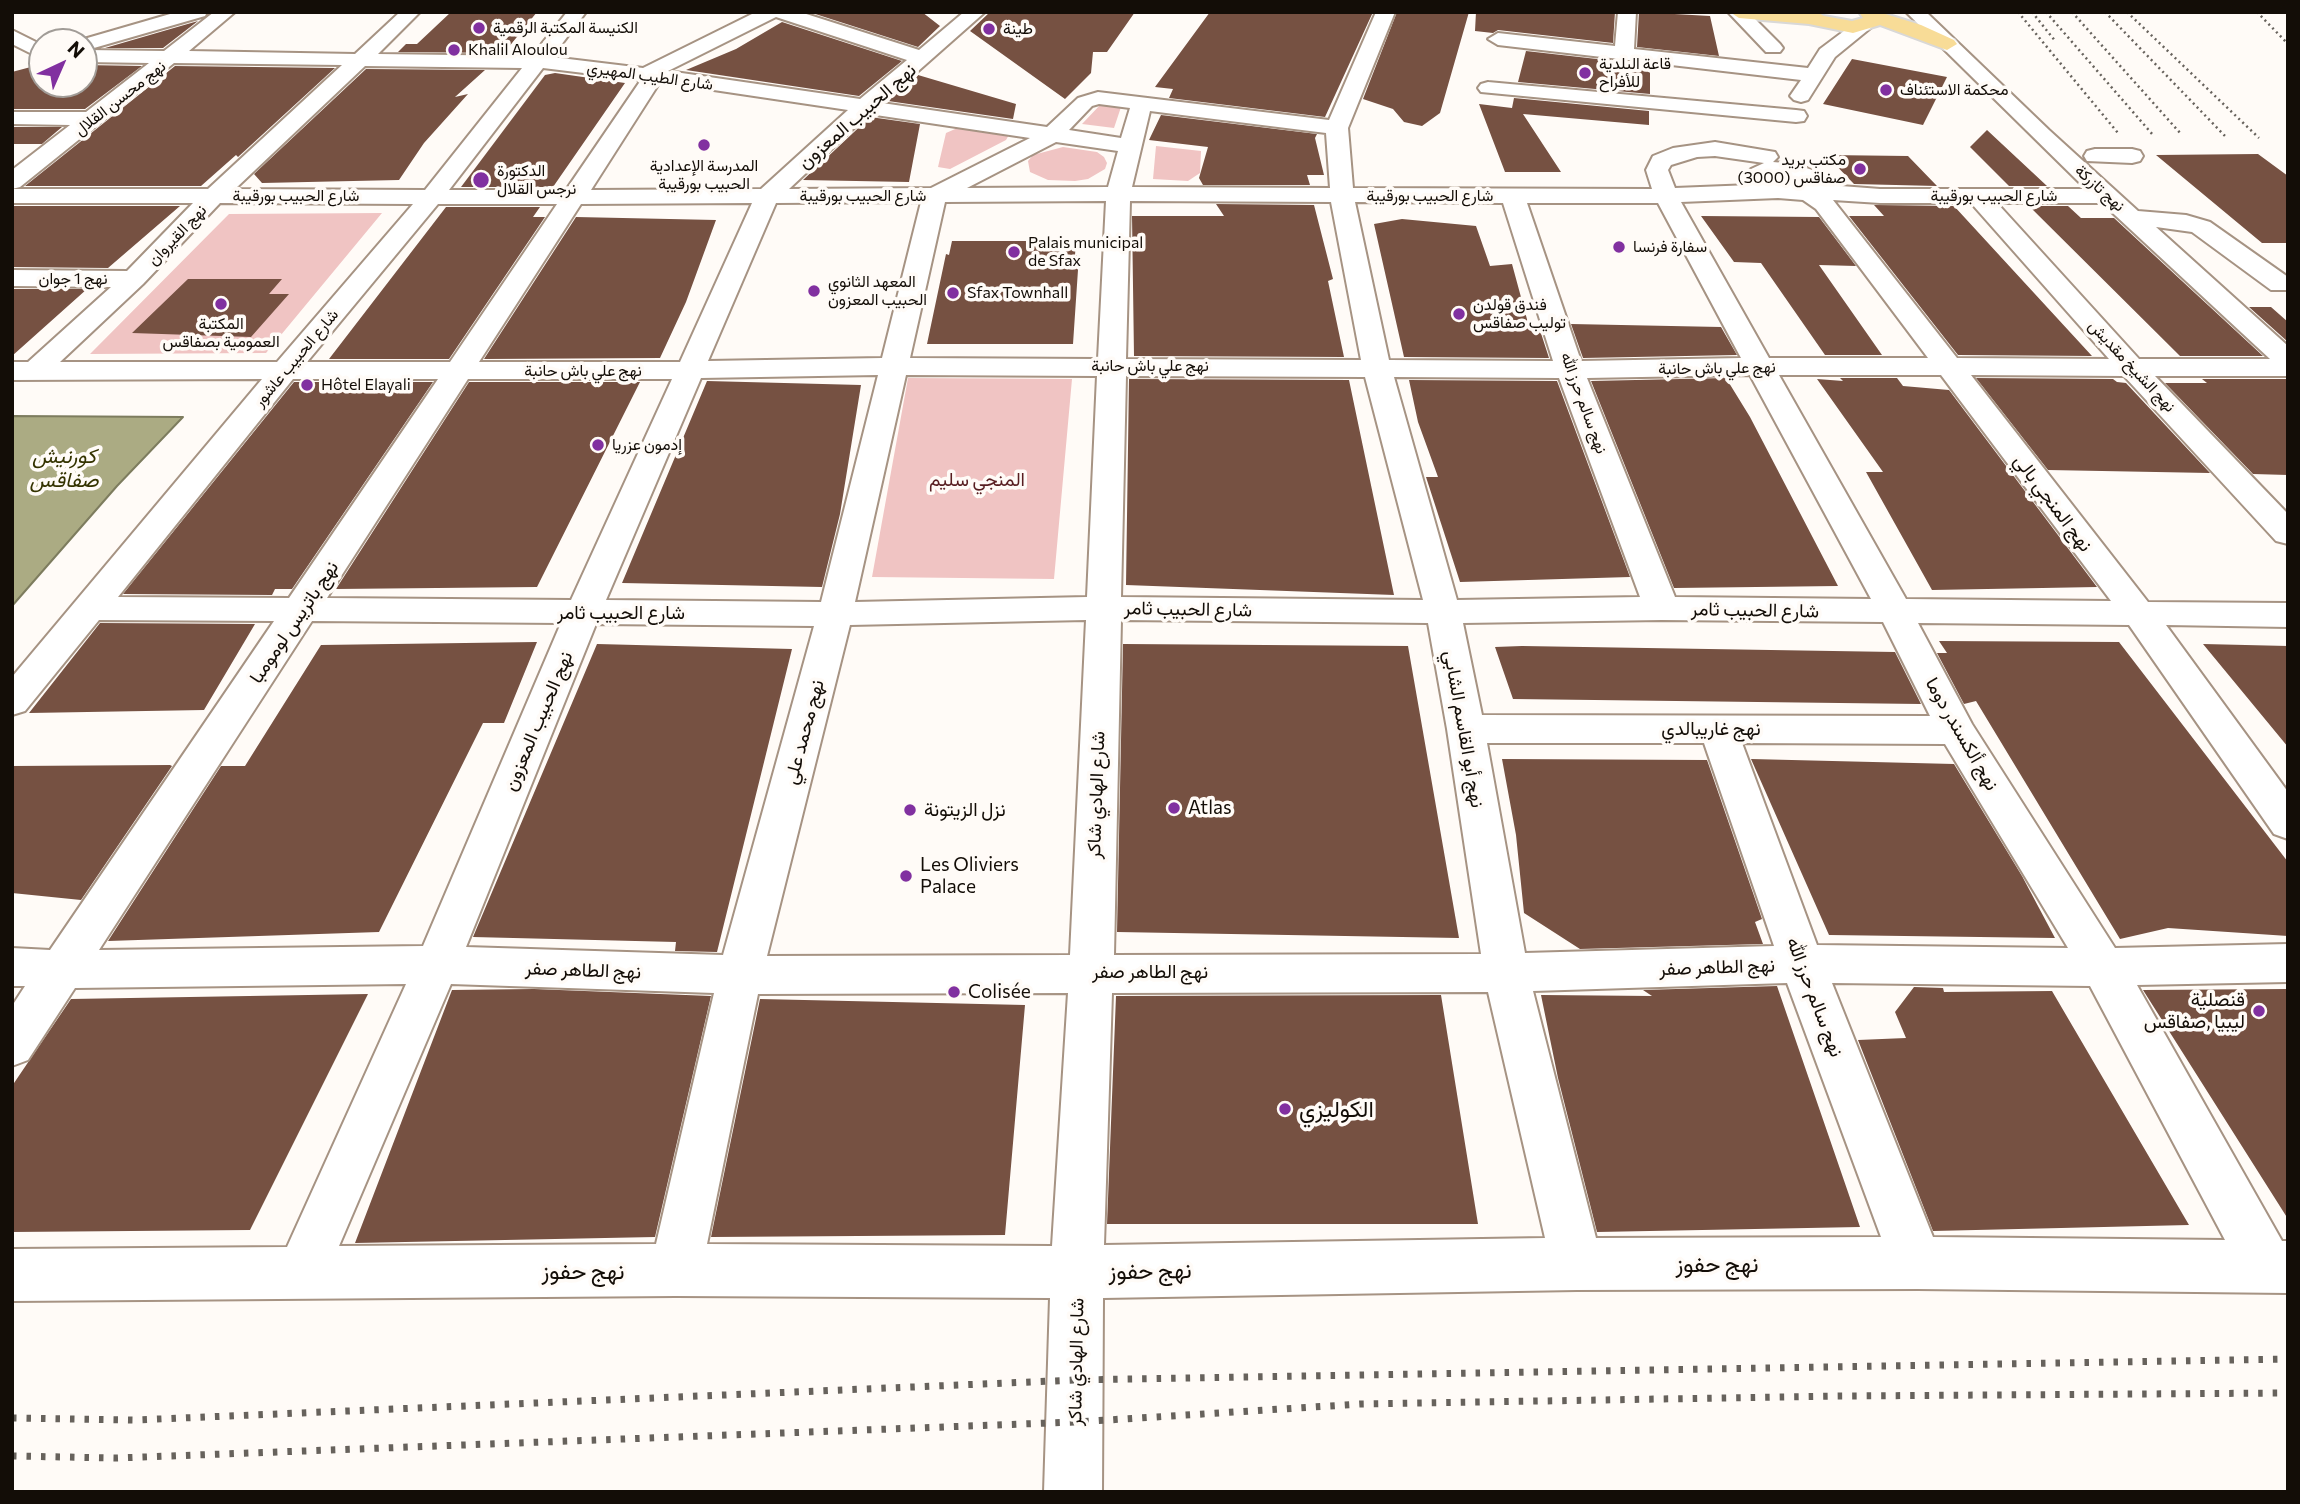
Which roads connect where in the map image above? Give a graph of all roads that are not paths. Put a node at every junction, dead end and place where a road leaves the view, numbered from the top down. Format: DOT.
graph roads {
  1 [pos="198,12"];
  2 [pos="226,12"];
  3 [pos="411,12"];
  4 [pos="577,12"];
  5 [pos="771,12"];
  6 [pos="780,12"];
  7 [pos="1386,12"];
  8 [pos="1627,12"];
  9 [pos="1738,12"];
  10 [pos="1915,12"];
  11 [pos="963,16"];
  12 [pos="1869,16"];
  13 [pos="1811,17"];
  14 [pos="12,36"];
  15 [pos="98,41"];
  16 [pos="1947,44"];
  17 [pos="1773,48"];
  18 [pos="28,51"];
  19 [pos="1827,53"];
  20 [pos="1625,54"];
  21 [pos="98,57"];
  22 [pos="922,58"];
  23 [pos="169,59"];
  24 [pos="357,61"];
  25 [pos="539,61"];
  26 [pos="650,75"];
  27 [pos="1814,75"];
  28 [pos="1488,88"];
  29 [pos="1142,102"];
  30 [pos="865,106"];
  31 [pos="1485,110"];
  32 [pos="12,118"];
  33 [pos="93,119"];
  34 [pos="1796,126"];
  35 [pos="1337,128"];
  36 [pos="1052,135"];
  37 [pos="1129,146"];
  38 [pos="1009,156"];
  39 [pos="2095,156"];
  40 [pos="2132,156"];
  41 [pos="1763,168"];
  42 [pos="12,182"];
  43 [pos="1804,187"];
  44 [pos="1036,194"];
  45 [pos="1118,194"];
  46 [pos="1714,194"];
  47 [pos="433,195"];
  48 [pos="934,195"];
  49 [pos="12,196"];
  50 [pos="214,196"];
  51 [pos="767,196"];
  52 [pos="1342,196"];
  53 [pos="1513,196"];
  54 [pos="1666,196"];
  55 [pos="2109,196"];
  56 [pos="573,197"];
  57 [pos="1978,197"];
  58 [pos="2132,218"];
  59 [pos="12,278"];
  60 [pos="134,279"];
  61 [pos="2280,284"];
  62 [pos="2288,361"];
  63 [pos="895,366"];
  64 [pos="1111,366"];
  65 [pos="1759,366"];
  66 [pos="1377,368"];
  67 [pos="2132,368"];
  68 [pos="2288,368"];
  69 [pos="1950,369"];
  70 [pos="285,370"];
  71 [pos="688,370"];
  72 [pos="1570,370"];
  73 [pos="24,371"];
  74 [pos="461,371"];
  75 [pos="2288,534"];
  76 [pos="89,608"];
  77 [pos="1102,608"];
  78 [pos="1662,608"];
  79 [pos="301,612"];
  80 [pos="1443,612"];
  81 [pos="583,613"];
  82 [pos="1895,613"];
  83 [pos="835,614"];
  84 [pos="2139,614"];
  85 [pos="2288,615"];
  86 [pos="12,702"];
  87 [pos="1466,729"];
  88 [pos="1718,729"];
  89 [pos="1956,730"];
  90 [pos="2288,823"];
  91 [pos="2288,963"];
  92 [pos="1802,964"];
  93 [pos="437,965"];
  94 [pos="12,967"];
  95 [pos="2103,967"];
  96 [pos="61,969"];
  97 [pos="1091,972"];
  98 [pos="1506,973"];
  99 [pos="740,975"];
  100 [pos="12,1045"];
  101 [pos="1917,1263"];
  102 [pos="1577,1264"];
  103 [pos="2278,1267"];
  104 [pos="676,1270"];
  105 [pos="302,1272"];
  106 [pos="1077,1272"];
  107 [pos="12,1275"];
  108 [pos="1073,1492"];
  1 -- 15 [label="street"];
  2 -- 23 [label="street, نهج محسن القلال"];
  3 -- 24 [label="street, نهج القيروان"];
  4 -- 25 [label="street, شارع الحبيب عاشور"];
  5 -- 26 [label="street"];
  6 -- 22 [label="street"];
  7 -- 35 [label="street"];
  8 -- 20 [label="street"];
  9 -- 13 [label="main road"];
  9 -- 17 [label="street"];
  10 -- 16 [label="street, نهج تازركة"];
  11 -- 22 [label="street, نهج الحبيب المعزون"];
  12 -- 13 [label="main road"];
  12 -- 16 [label="main road"];
  12 -- 19 [label="street"];
  13 -- 19 [label="street"];
  14 -- 18 [label="street"];
  16 -- 55 [label="street, نهج تازركة"];
  19 -- 27 [label="street"];
  20 -- 27 [label="street"];
  20 -- 28 [label="street"];
  21 -- 23 [label="street, شارع الطيب المهيري"];
  22 -- 30 [label="street, نهج الحبيب المعزون"];
  23 -- 24 [label="street, شارع الطيب المهيري"];
  23 -- 33 [label="street, نهج محسن القلال"];
  24 -- 25 [label="street, شارع الطيب المهيري"];
  24 -- 50 [label="street, نهج القيروان"];
  25 -- 26 [label="street, شارع الطيب المهيري"];
  25 -- 47 [label="street, شارع الحبيب عاشور"];
  26 -- 30 [label="street, شارع الطيب المهيري"];
  26 -- 56 [label="street, نهج باتريس لومومبا"];
  27 -- 34 [label="street"];
  28 -- 31 [label="street"];
  28 -- 34 [label="street"];
  29 -- 35 [label="street"];
  29 -- 36 [label="street"];
  29 -- 37 [label="street, شارع الهادي شاكر"];
  30 -- 36 [label="street, شارع الطيب المهيري"];
  30 -- 51 [label="street, نهج الحبيب المعزون"];
  32 -- 33 [label="street"];
  33 -- 42 [label="street, نهج محسن القلال"];
  34 -- 41 [label="street"];
  34 -- 43 [label="street"];
  35 -- 52 [label="street, نهج أبو القاسم الشابي"];
  36 -- 37 [label="street, شارع الطيب المهيري"];
  36 -- 38 [label="street"];
  37 -- 45 [label="street, شارع الهادي شاكر"];
  38 -- 44 [label="street"];
  38 -- 48 [label="street"];
  39 -- 40 [label="street"];
  41 -- 43 [label="street"];
  41 -- 43 [label="street, نهج المنجي بالي"];
  41 -- 46 [label="street, شارع الحبيب بورقيبة"];
  41 -- 54 [label="street, نهج ألكسندر دوما"];
  43 -- 46 [label="street, شارع الحبيب بورقيبة"];
  43 -- 57 [label="street, شارع الحبيب بورقيبة"];
  43 -- 69 [label="street, نهج المنجي بالي"];
  44 -- 45 [label="street, شارع الحبيب بورقيبة"];
  44 -- 48 [label="street, شارع الحبيب بورقيبة"];
  45 -- 52 [label="street, شارع الحبيب بورقيبة"];
  45 -- 64 [label="street, شارع الهادي شاكر"];
  46 -- 54 [label="street, شارع الحبيب بورقيبة"];
  47 -- 50 [label="street, شارع الحبيب بورقيبة"];
  47 -- 56 [label="street, شارع الحبيب بورقيبة"];
  47 -- 70 [label="street, شارع الحبيب عاشور"];
  48 -- 51 [label="street, شارع الحبيب بورقيبة"];
  48 -- 63 [label="street, نهج محمد علي"];
  49 -- 50 [label="street, شارع الحبيب بورقيبة"];
  50 -- 60 [label="street, نهج القيروان"];
  51 -- 56 [label="street, شارع الحبيب بورقيبة"];
  51 -- 71 [label="street, نهج الحبيب المعزون"];
  52 -- 53 [label="street, شارع الحبيب بورقيبة"];
  52 -- 66 [label="street, نهج أبو القاسم الشابي"];
  53 -- 54 [label="street, شارع الحبيب بورقيبة"];
  53 -- 72 [label="street, نهج سالم حرز الله"];
  54 -- 65 [label="street, نهج ألكسندر دوما"];
  55 -- 57 [label="street, شارع الحبيب بورقيبة"];
  55 -- 58 [label="street, نهج تازركة"];
  56 -- 74 [label="street, نهج باتريس لومومبا"];
  57 -- 67 [label="street, نهج الشيخ مقديش"];
  58 -- 61 [label="street"];
  58 -- 62 [label="street, نهج تازركة"];
  59 -- 60 [label="street, نهج 1 جوان"];
  60 -- 73 [label="street, نهج القيروان"];
  63 -- 64 [label="street, نهج علي باش حانبة"];
  63 -- 71 [label="street, نهج علي باش حانبة"];
  63 -- 83 [label="street, نهج محمد علي"];
  64 -- 66 [label="street, نهج علي باش حانبة"];
  64 -- 77 [label="street, شارع الهادي شاكر"];
  65 -- 69 [label="street, نهج علي باش حانبة"];
  65 -- 72 [label="street, نهج علي باش حانبة"];
  65 -- 82 [label="street, نهج ألكسندر دوما"];
  66 -- 72 [label="street, نهج علي باش حانبة"];
  66 -- 80 [label="street, نهج أبو القاسم الشابي"];
  67 -- 68 [label="street, نهج علي باش حانبة"];
  67 -- 69 [label="street, نهج علي باش حانبة"];
  67 -- 75 [label="street, نهج الشيخ مقديش"];
  69 -- 84 [label="street, نهج المنجي بالي"];
  70 -- 73 [label="street, نهج علي باش حانبة"];
  70 -- 74 [label="street, نهج علي باش حانبة"];
  70 -- 76 [label="street, شارع الحبيب عاشور"];
  71 -- 74 [label="street, نهج علي باش حانبة"];
  71 -- 81 [label="street, نهج الحبيب المعزون"];
  72 -- 78 [label="street, نهج سالم حرز الله"];
  74 -- 79 [label="street, نهج باتريس لومومبا"];
  76 -- 79 [label="street, شارع الحبيب ثامر"];
  76 -- 86 [label="street, شارع الحبيب عاشور"];
  77 -- 80 [label="street, شارع الحبيب ثامر"];
  77 -- 83 [label="street, شارع الحبيب ثامر"];
  77 -- 97 [label="street, شارع الهادي شاكر"];
  78 -- 80 [label="street, شارع الحبيب ثامر"];
  78 -- 82 [label="street, شارع الحبيب ثامر"];
  79 -- 81 [label="street, شارع الحبيب ثامر"];
  79 -- 96 [label="street, نهج باتريس لومومبا"];
  80 -- 87 [label="street, نهج أبو القاسم الشابي"];
  81 -- 83 [label="street, شارع الحبيب ثامر"];
  81 -- 93 [label="street, نهج الحبيب المعزون"];
  82 -- 84 [label="street, شارع الحبيب ثامر"];
  82 -- 89 [label="street, نهج ألكسندر دوما"];
  83 -- 99 [label="street, نهج محمد علي"];
  84 -- 85 [label="street, شارع الحبيب ثامر"];
  84 -- 90 [label="street, نهج المنجي بالي"];
  87 -- 88 [label="street, نهج غاريبالدي"];
  87 -- 98 [label="street, نهج أبو القاسم الشابي"];
  88 -- 89 [label="street, نهج غاريبالدي"];
  88 -- 92 [label="street, نهج سالم حرز الله"];
  89 -- 95 [label="street, نهج ألكسندر دوما"];
  91 -- 95 [label="street, نهج الطاهر صفر"];
  92 -- 95 [label="street, نهج الطاهر صفر"];
  92 -- 98 [label="street, نهج الطاهر صفر"];
  92 -- 101 [label="street, نهج سالم حرز الله"];
  93 -- 96 [label="street, نهج الطاهر صفر"];
  93 -- 99 [label="street, نهج الطاهر صفر"];
  93 -- 105 [label="street, نهج الحبيب المعزون"];
  94 -- 96 [label="street, نهج الطاهر صفر"];
  95 -- 103 [label="street, نهج ألكسندر دوما"];
  96 -- 100 [label="street, نهج باتريس لومومبا"];
  97 -- 98 [label="street, نهج الطاهر صفر"];
  97 -- 99 [label="street, نهج الطاهر صفر"];
  97 -- 106 [label="street, شارع الهادي شاكر"];
  98 -- 102 [label="street, نهج أبو القاسم الشابي"];
  99 -- 104 [label="street, نهج محمد علي"];
  101 -- 102 [label="street, نهج حفوز"];
  101 -- 103 [label="street, نهج حفوز"];
  102 -- 106 [label="street, نهج حفوز"];
  104 -- 105 [label="street, نهج حفوز"];
  104 -- 106 [label="street, نهج حفوز"];
  105 -- 107 [label="street, نهج حفوز"];
  106 -- 108 [label="street, شارع الهادي شاكر"];
}
